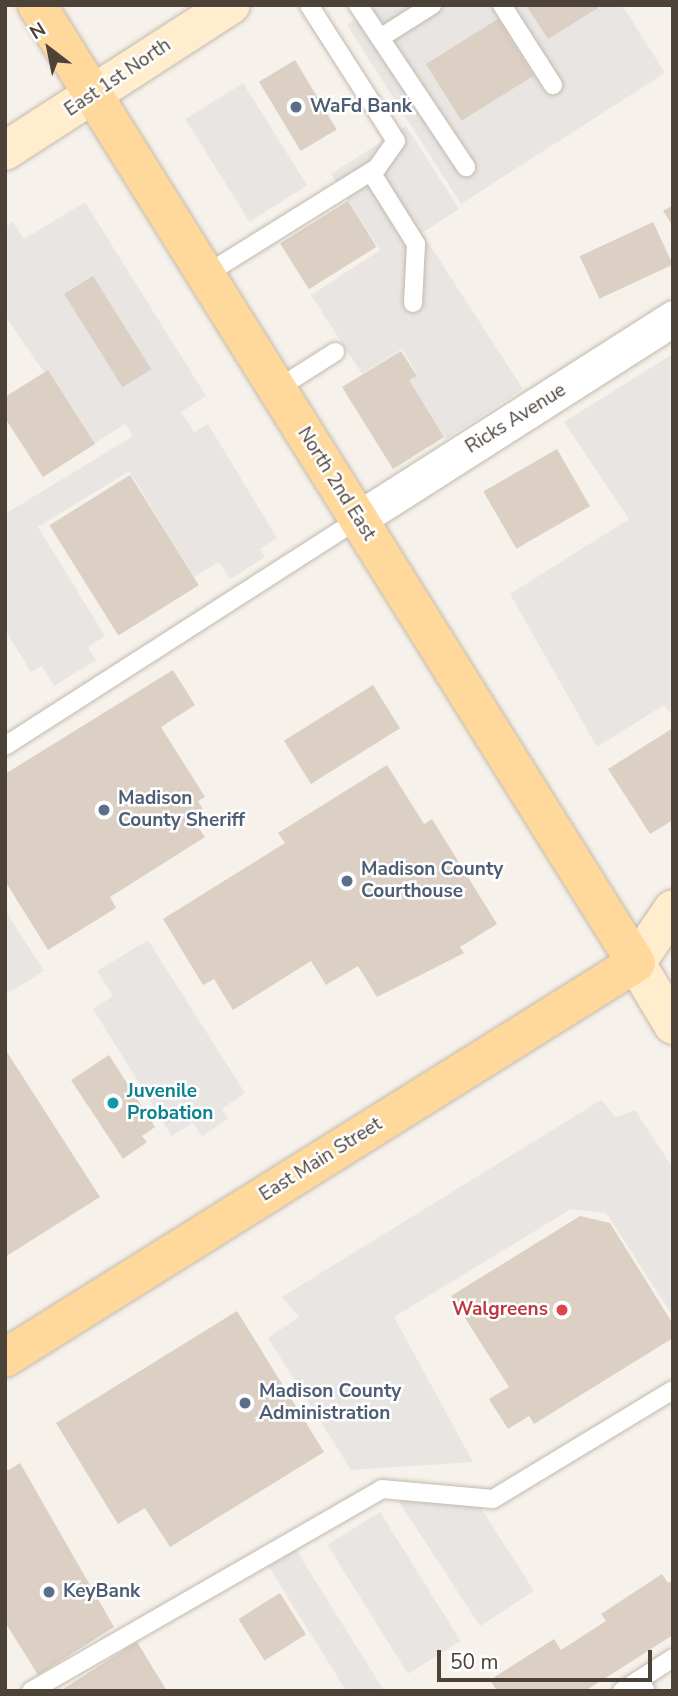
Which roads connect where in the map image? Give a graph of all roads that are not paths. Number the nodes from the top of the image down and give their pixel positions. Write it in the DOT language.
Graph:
graph roads {
  1 [pos="37,5"];
  2 [pos="231,5"];
  3 [pos="309,5"];
  4 [pos="358,5"];
  5 [pos="432,5"];
  6 [pos="502,5"];
  7 [pos="380,38"];
  8 [pos="553,85"];
  9 [pos="93,95"];
  10 [pos="5,151"];
  11 [pos="466,167"];
  12 [pos="371,172"];
  13 [pos="205,275"];
  14 [pos="413,303"];
  15 [pos="673,318"];
  16 [pos="335,352"];
  17 [pos="277,389"];
  18 [pos="358,519"];
  19 [pos="5,746"];
  20 [pos="673,909"];
  21 [pos="654,962"];
  22 [pos="673,1025"];
  23 [pos="5,1358"];
  24 [pos="673,1390"];
  25 [pos="673,1658"];
  26 [pos="642,1685"];
  27 [pos="31,1691"];
  28 [pos="622,1691"];
  1 -- 9 [label="main road, North 2nd East"];
  2 -- 9 [label="street, East 1st North"];
  3 -- 12 [label="lane"];
  4 -- 7 [label="lane"];
  5 -- 7 [label="lane"];
  6 -- 8 [label="lane"];
  7 -- 11 [label="lane"];
  9 -- 10 [label="street, East 1st North"];
  9 -- 13 [label="main road, North 2nd East"];
  12 -- 13 [label="lane"];
  12 -- 14 [label="lane"];
  13 -- 17 [label="main road, North 2nd East"];
  15 -- 18 [label="street, Ricks Avenue"];
  16 -- 17 [label="lane"];
  17 -- 18 [label="main road, North 2nd East"];
  18 -- 19 [label="lane"];
  18 -- 21 [label="main road, North 2nd East"];
  20 -- 21 [label="street, East Main Street"];
  21 -- 22 [label="street"];
  21 -- 23 [label="main road, East Main Street"];
  24 -- 27 [label="lane"];
  25 -- 26 [label="lane"];
  26 -- 28 [label="lane"];
}
